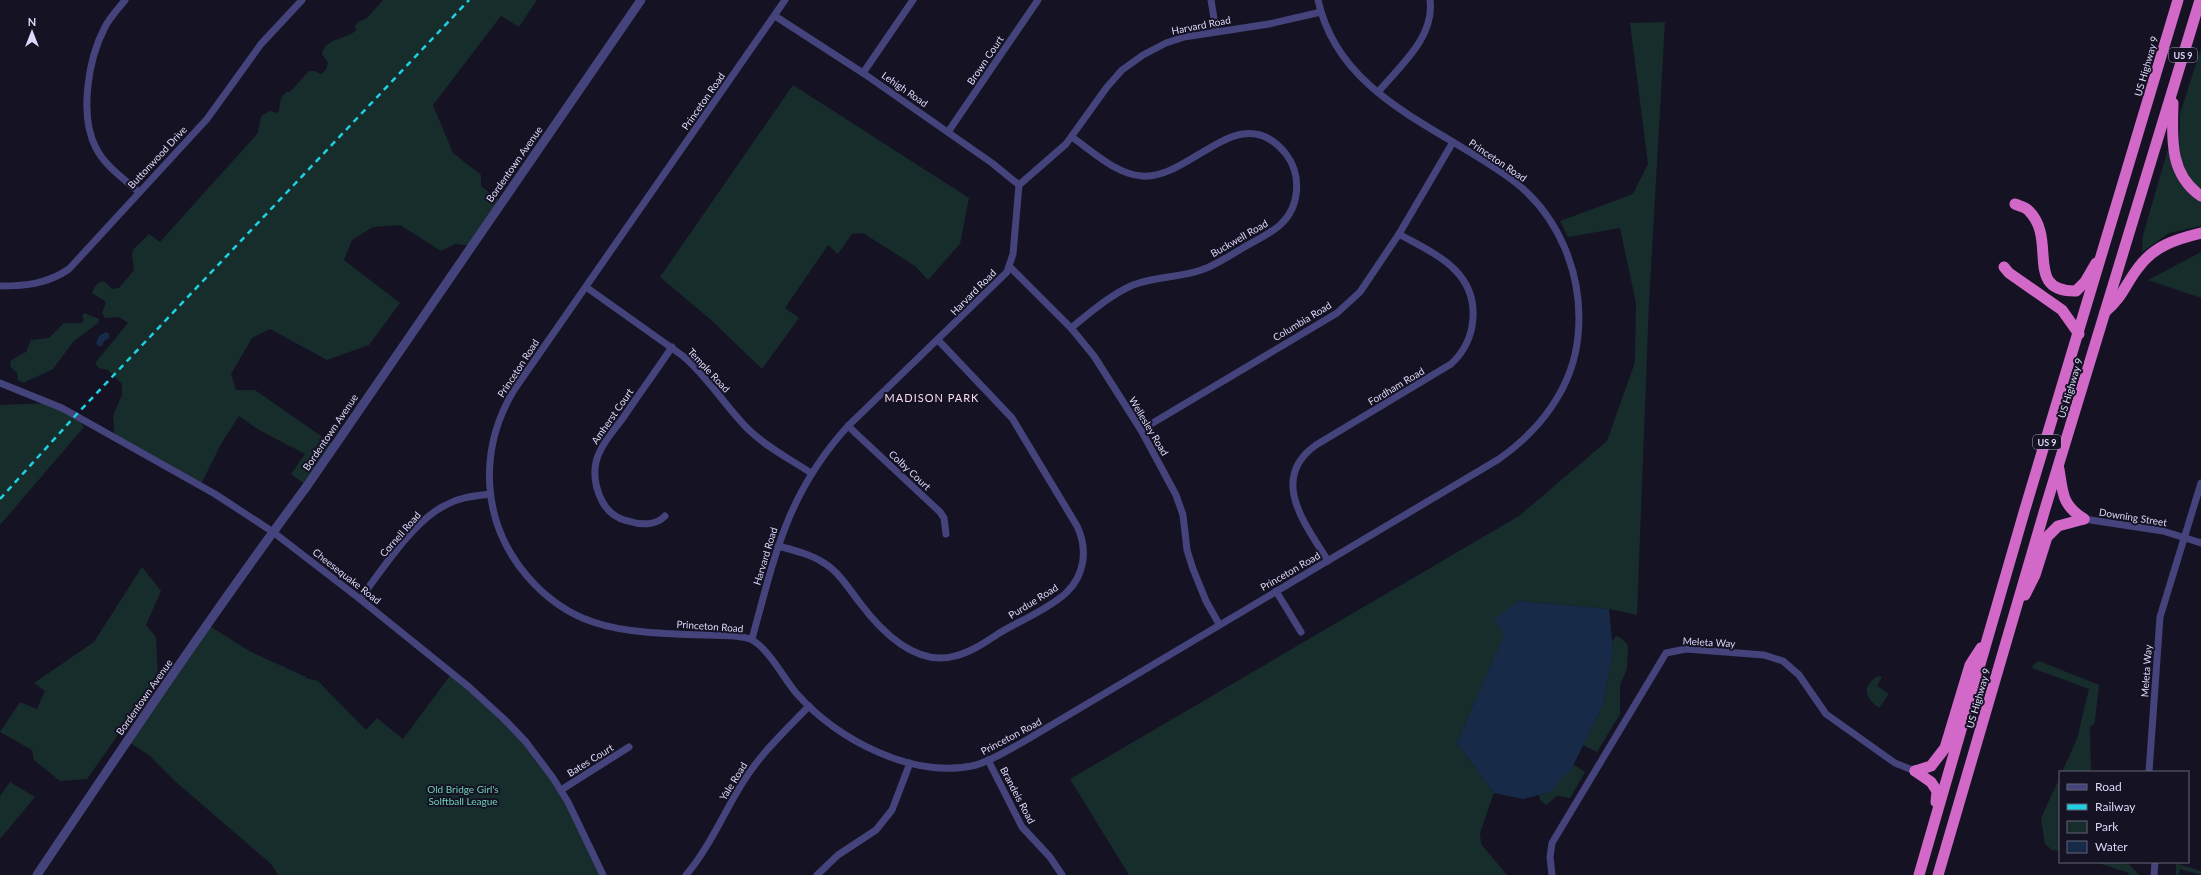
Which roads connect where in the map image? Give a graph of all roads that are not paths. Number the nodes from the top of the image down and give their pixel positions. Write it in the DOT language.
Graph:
graph roads {
  1 [pos="125,0"];
  2 [pos="302,0"];
  3 [pos="641,0"];
  4 [pos="786,0"];
  5 [pos="913,0"];
  6 [pos="1038,0"];
  7 [pos="1211,0"];
  8 [pos="1318,0"];
  9 [pos="1430,0"];
  10 [pos="2200,0"];
  11 [pos="2176,4"];
  12 [pos="1321,12"];
  13 [pos="775,16"];
  14 [pos="1216,31"];
  15 [pos="863,72"];
  16 [pos="2173,89"];
  17 [pos="1378,92"];
  18 [pos="948,132"];
  19 [pos="1072,137"];
  20 [pos="1453,142"];
  21 [pos="1019,185"];
  22 [pos="139,192"];
  23 [pos="2201,196"];
  24 [pos="2015,204"];
  25 [pos="2201,233"];
  26 [pos="1399,234"];
  27 [pos="2105,249"];
  28 [pos="2004,266"];
  29 [pos="1010,267"];
  30 [pos="0,286"];
  31 [pos="586,287"];
  32 [pos="2104,313"];
  33 [pos="1071,328"];
  34 [pos="2079,334"];
  35 [pos="938,340"];
  36 [pos="672,348"];
  37 [pos="0,383"];
  38 [pos="848,426"];
  39 [pos="1141,430"];
  40 [pos="2059,465"];
  41 [pos="811,473"];
  42 [pos="2201,484"];
  43 [pos="490,494"];
  44 [pos="665,516"];
  45 [pos="2084,519"];
  46 [pos="273,532"];
  47 [pos="946,534"];
  48 [pos="2184,538"];
  49 [pos="2201,544"];
  50 [pos="778,546"];
  51 [pos="1328,561"];
  52 [pos="1276,591"];
  53 [pos="360,599"];
  54 [pos="1219,624"];
  55 [pos="2011,625"];
  56 [pos="1300,632"];
  57 [pos="1988,637"];
  58 [pos="752,639"];
  59 [pos="809,706"];
  60 [pos="629,747"];
  61 [pos="988,760"];
  62 [pos="910,764"];
  63 [pos="1915,771"];
  64 [pos="2150,771"];
  65 [pos="561,790"];
  66 [pos="1925,851"];
  67 [pos="2155,863"];
  68 [pos="37,875"];
  69 [pos="603,875"];
  70 [pos="686,875"];
  71 [pos="817,875"];
  72 [pos="1062,875"];
  73 [pos="1552,875"];
  74 [pos="1919,875"];
  75 [pos="1938,875"];
  76 [pos="2154,875"];
  1 -- 22 [label="street"];
  2 -- 22 [label="street, Buttonwood Drive"];
  3 -- 46 [label="street, Bordentown Avenue"];
  4 -- 13 [label="street, Princeton Road"];
  5 -- 15 [label="street"];
  6 -- 18 [label="street, Brown Court"];
  7 -- 14 [label="street"];
  8 -- 12 [label="street, Princeton Road"];
  9 -- 17 [label="street"];
  10 -- 16 [label="highway, US Highway 9 / US 9"];
  11 -- 27 [label="highway, US Highway 9 / US 9"];
  12 -- 14 [label="street, Harvard Road"];
  12 -- 17 [label="street, Princeton Road"];
  13 -- 15 [label="street, Lehigh Road"];
  13 -- 31 [label="street, Princeton Road"];
  14 -- 19 [label="street, Harvard Road"];
  15 -- 18 [label="street, Lehigh Road"];
  16 -- 23 [label="highway"];
  16 -- 32 [label="highway, US Highway 9 / US 9"];
  17 -- 20 [label="street, Princeton Road"];
  18 -- 21 [label="street, Lehigh Road"];
  19 -- 21 [label="street, Harvard Road"];
  19 -- 33 [label="street, Buckwell Road"];
  20 -- 26 [label="street, Columbia Road"];
  20 -- 51 [label="street, Princeton Road"];
  21 -- 29 [label="street, Harvard Road"];
  22 -- 30 [label="street, Buttonwood Drive"];
  24 -- 27 [label="highway"];
  25 -- 32 [label="highway"];
  26 -- 39 [label="street, Columbia Road"];
  26 -- 51 [label="street, Fordham Road"];
  27 -- 34 [label="highway, US Highway 9 / US 9"];
  28 -- 34 [label="highway"];
  29 -- 33 [label="street, Wellesley Road"];
  29 -- 35 [label="street, Harvard Road"];
  31 -- 36 [label="street, Temple Road"];
  31 -- 43 [label="street, Princeton Road"];
  32 -- 40 [label="highway, US Highway 9 / US 9"];
  33 -- 39 [label="street, Wellesley Road"];
  34 -- 57 [label="highway, US Highway 9 / US 9"];
  35 -- 38 [label="street, Harvard Road"];
  35 -- 50 [label="street, Purdue Road"];
  36 -- 41 [label="street, Temple Road"];
  36 -- 44 [label="street, Amherst Court"];
  37 -- 46 [label="street, Cheesequake Road"];
  38 -- 41 [label="street, Harvard Road"];
  38 -- 47 [label="street, Colby Court"];
  39 -- 54 [label="street, Wellesley Road"];
  40 -- 45 [label="highway"];
  40 -- 55 [label="highway, US Highway 9 / US 9"];
  41 -- 50 [label="street, Harvard Road"];
  42 -- 48 [label="street"];
  43 -- 53 [label="street, Cornell Road"];
  43 -- 58 [label="street, Princeton Road"];
  45 -- 48 [label="street, Downing Street"];
  45 -- 55 [label="highway"];
  46 -- 53 [label="street, Cheesequake Road"];
  46 -- 68 [label="street, Bordentown Avenue"];
  48 -- 49 [label="street, Downing Street"];
  48 -- 64 [label="street, Meleta Way"];
  50 -- 58 [label="street, Harvard Road"];
  51 -- 52 [label="street, Princeton Road"];
  52 -- 54 [label="street, Princeton Road"];
  52 -- 56 [label="street"];
  53 -- 65 [label="street, Cheesequake Road"];
  54 -- 61 [label="street, Princeton Road"];
  55 -- 75 [label="highway, US Highway 9 / US 9"];
  57 -- 63 [label="highway"];
  57 -- 66 [label="highway, US Highway 9 / US 9"];
  58 -- 59 [label="street, Princeton Road"];
  59 -- 62 [label="street, Princeton Road"];
  59 -- 70 [label="street, Yale Road"];
  60 -- 65 [label="street, Bates Court"];
  61 -- 62 [label="street, Princeton Road"];
  61 -- 72 [label="street, Brandeis Road"];
  62 -- 71 [label="street"];
  63 -- 66 [label="highway"];
  63 -- 73 [label="street, Meleta Way"];
  65 -- 69 [label="street, Cheesequake Road"];
  66 -- 74 [label="highway, US Highway 9 / US 9"];
  67 -- 76 [label="street"];
}
